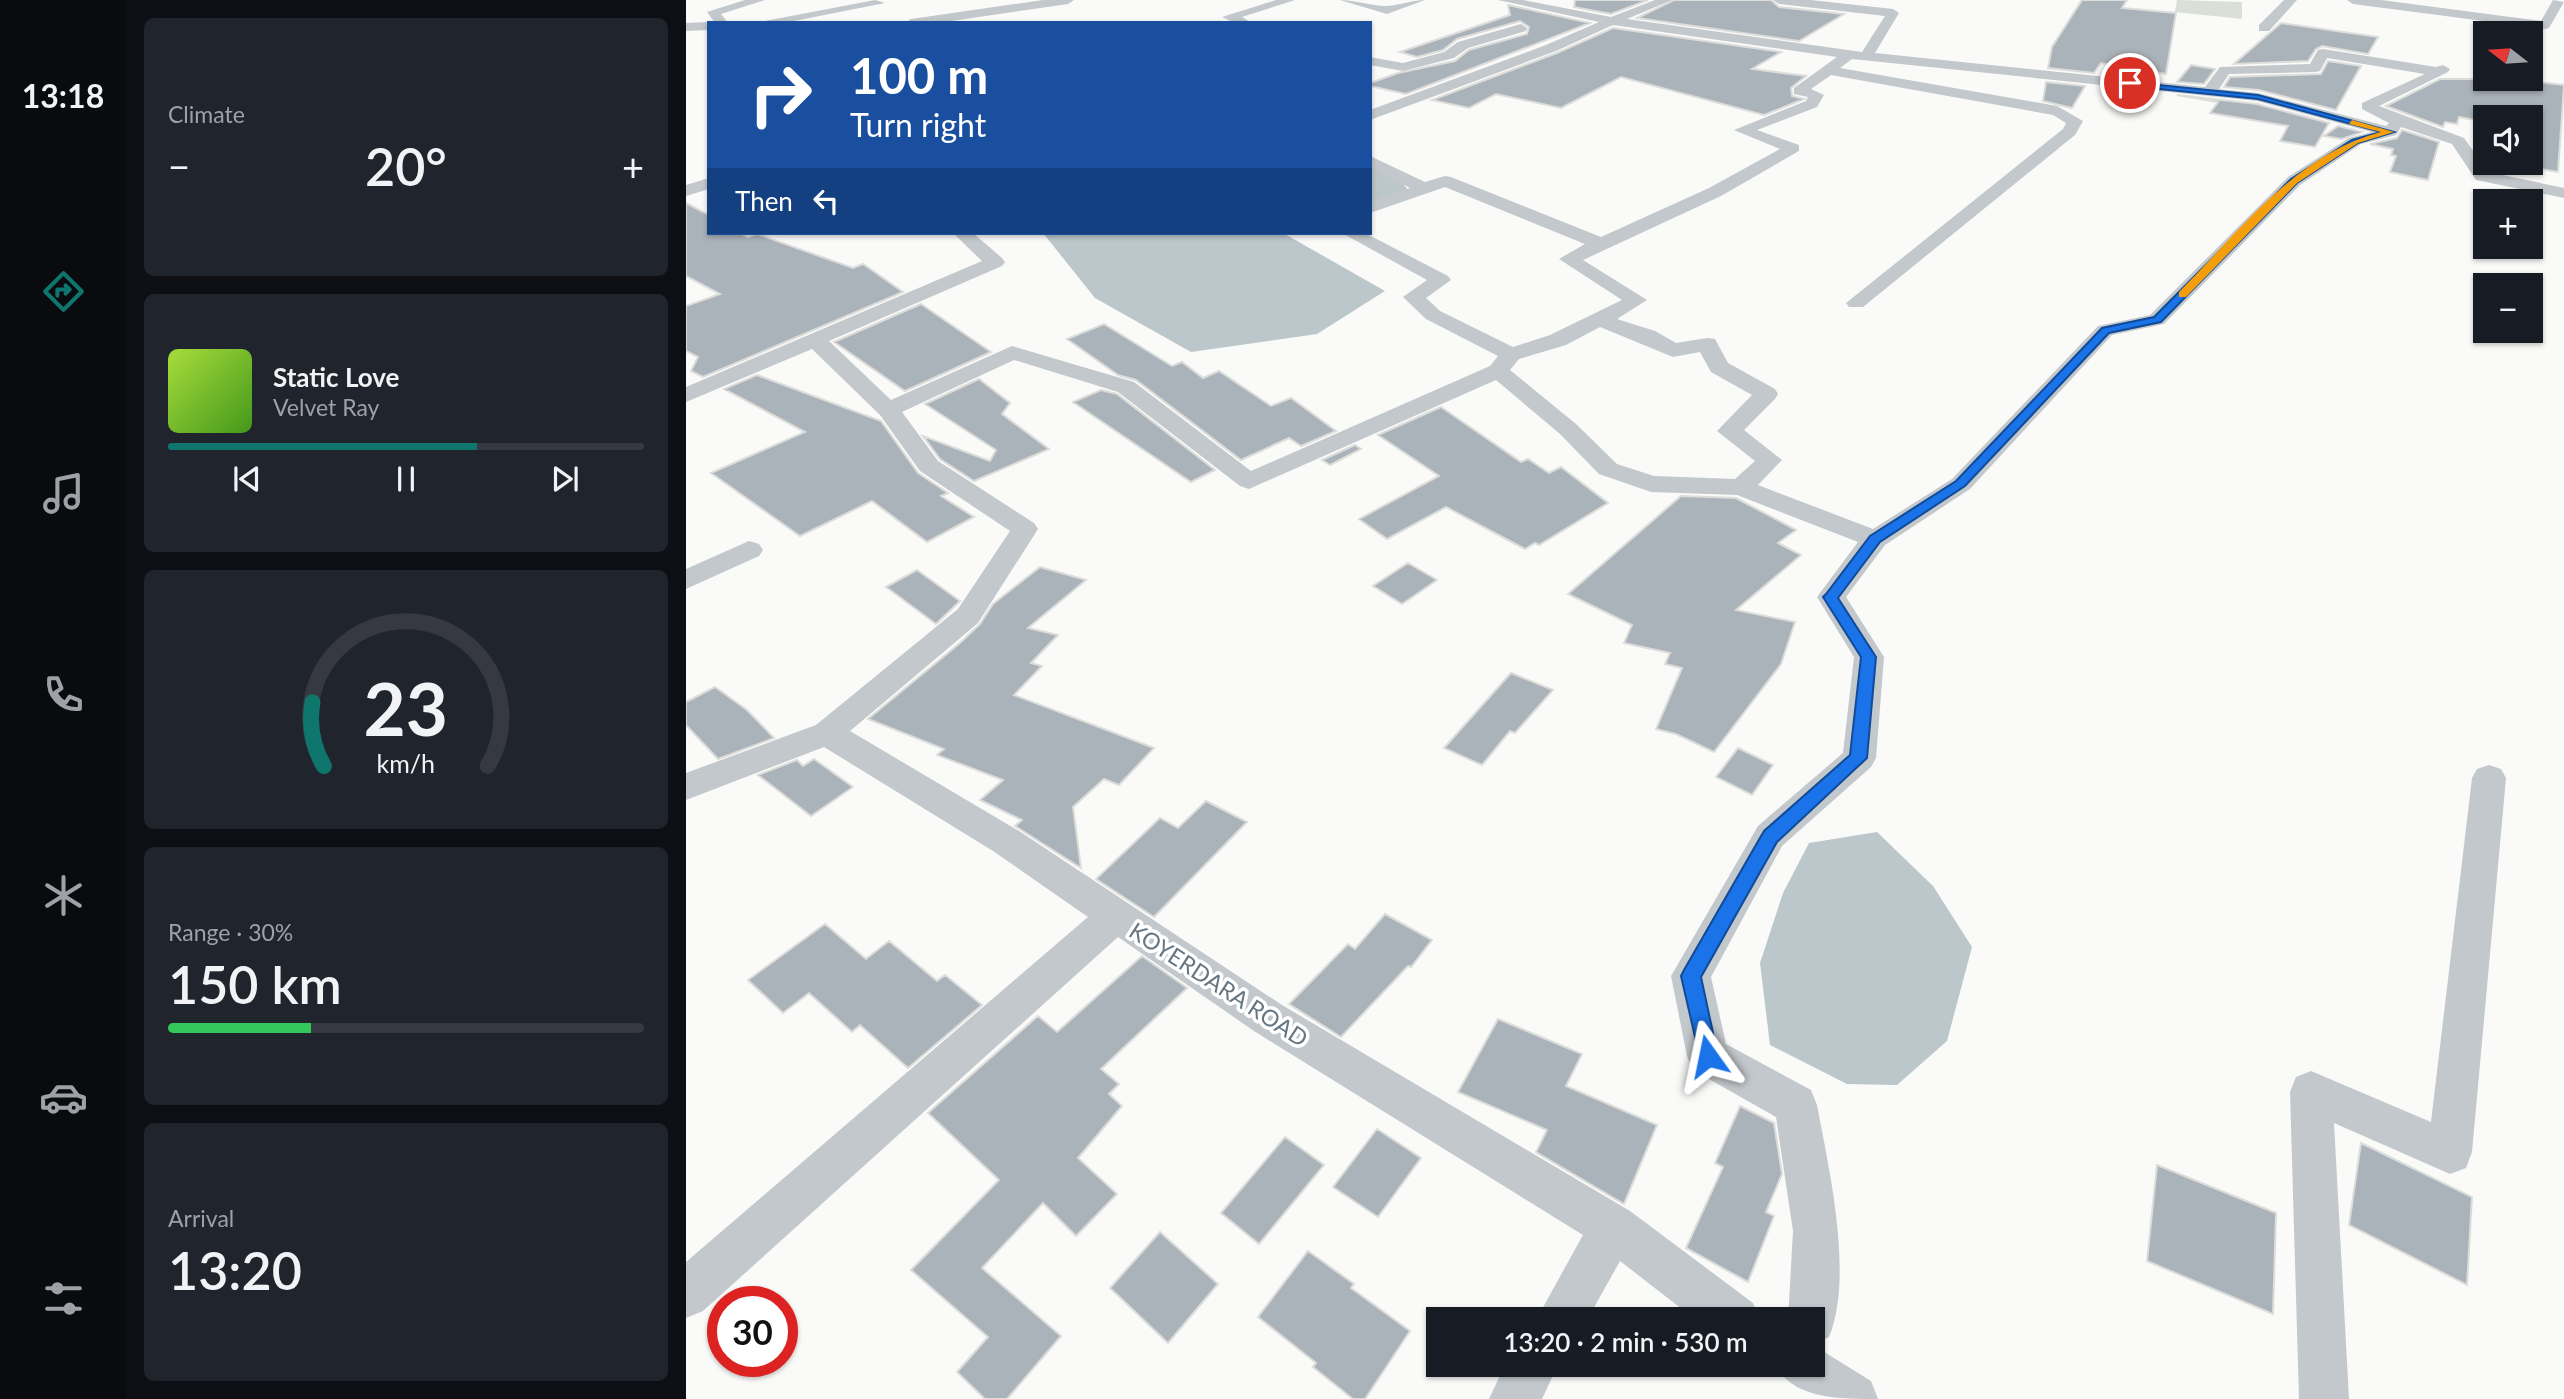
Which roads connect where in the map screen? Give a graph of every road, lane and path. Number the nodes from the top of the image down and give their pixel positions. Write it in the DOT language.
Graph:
graph roads {
  1 [pos="759,0"];
  2 [pos="1068,0"];
  3 [pos="1289,0"];
  4 [pos="1346,0"];
  5 [pos="1419,0"];
  6 [pos="1504,0"];
  7 [pos="1666,0"];
  8 [pos="1779,0"];
  9 [pos="2291,0"];
  10 [pos="2353,0"];
  11 [pos="2559,0"];
  12 [pos="879,3"];
  13 [pos="1387,10"];
  14 [pos="1357,19"];
  15 [pos="720,21"];
  16 [pos="772,21"];
  17 [pos="915,21"];
  18 [pos="1242,21"];
  19 [pos="1612,21"];
  20 [pos="707,26"];
  21 [pos="686,27"];
  22 [pos="1521,28"];
  23 [pos="2264,28"];
  24 [pos="1858,55"];
  25 [pos="1372,61"];
  26 [pos="1828,70"];
  27 [pos="2209,92"];
  28 [pos="1372,114"];
  29 [pos="2394,127"];
  30 [pos="1372,162"];
  31 [pos="707,184"];
  32 [pos="1421,187"];
  33 [pos="686,191"];
  34 [pos="2564,193"];
  35 [pos="1372,207"];
  36 [pos="964,235"];
  37 [pos="1355,235"];
  38 [pos="1601,244"];
  39 [pos="1856,303"];
  40 [pos="1599,320"];
  41 [pos="814,339"];
  42 [pos="1504,363"];
  43 [pos="686,395"];
  44 [pos="888,410"];
  45 [pos="1741,487"];
  46 [pos="1875,539"];
  47 [pos="749,550"];
  48 [pos="686,580"];
  49 [pos="827,733"];
  50 [pos="2489,778"];
  51 [pos="686,786"];
  52 [pos="1114,917"];
  53 [pos="1614,1227"];
  54 [pos="686,1294"];
  55 [pos="1568,1307"];
  56 [pos="1719,1307"];
  57 [pos="1813,1307"];
  58 [pos="1527,1377"];
  59 [pos="1821,1377"];
  60 [pos="1514,1399"];
  61 [pos="1853,1399"];
  62 [pos="2324,1399"];
  1 -- 15 [label="street"];
  2 -- 17 [label="street"];
  3 -- 18 [label="street"];
  4 -- 13 [label="street"];
  5 -- 13 [label="street"];
  6 -- 19 [label="street"];
  7 -- 19 [label="street"];
  8 -- 24 [label="street"];
  9 -- 23 [label="street"];
  10 -- 11 [label="street"];
  12 -- 16 [label="street"];
  13 -- 14 [label="street"];
  19 -- 24 [label="street"];
  19 -- 28 [label="street"];
  20 -- 21 [label="street"];
  22 -- 25 [label="street"];
  24 -- 26 [label="street"];
  24 -- 27 [label="street"];
  26 -- 38 [label="street"];
  26 -- 39 [label="street"];
  27 -- 29 [label="street"];
  27 -- 29 [label="street"];
  29 -- 34 [label="street"];
  29 -- 46 [label="street"];
  30 -- 32 [label="street"];
  31 -- 33 [label="street"];
  32 -- 35 [label="street"];
  32 -- 38 [label="street"];
  36 -- 41 [label="street"];
  37 -- 42 [label="street"];
  38 -- 40 [label="street"];
  40 -- 42 [label="street"];
  40 -- 45 [label="street"];
  41 -- 43 [label="street"];
  41 -- 44 [label="street"];
  42 -- 44 [label="street"];
  42 -- 45 [label="street"];
  44 -- 49 [label="street"];
  45 -- 46 [label="street"];
  46 -- 57 [label="street"];
  47 -- 48 [label="street"];
  49 -- 51 [label="street"];
  49 -- 52 [label="street, KOYERDARA ROAD"];
  50 -- 62 [label="street"];
  52 -- 53 [label="street, KOYERDARA ROAD"];
  52 -- 54 [label="street"];
  53 -- 55 [label="street"];
  53 -- 56 [label="street, KOYERDARA ROAD"];
  58 -- 60 [label="street"];
  59 -- 61 [label="street"];
}
